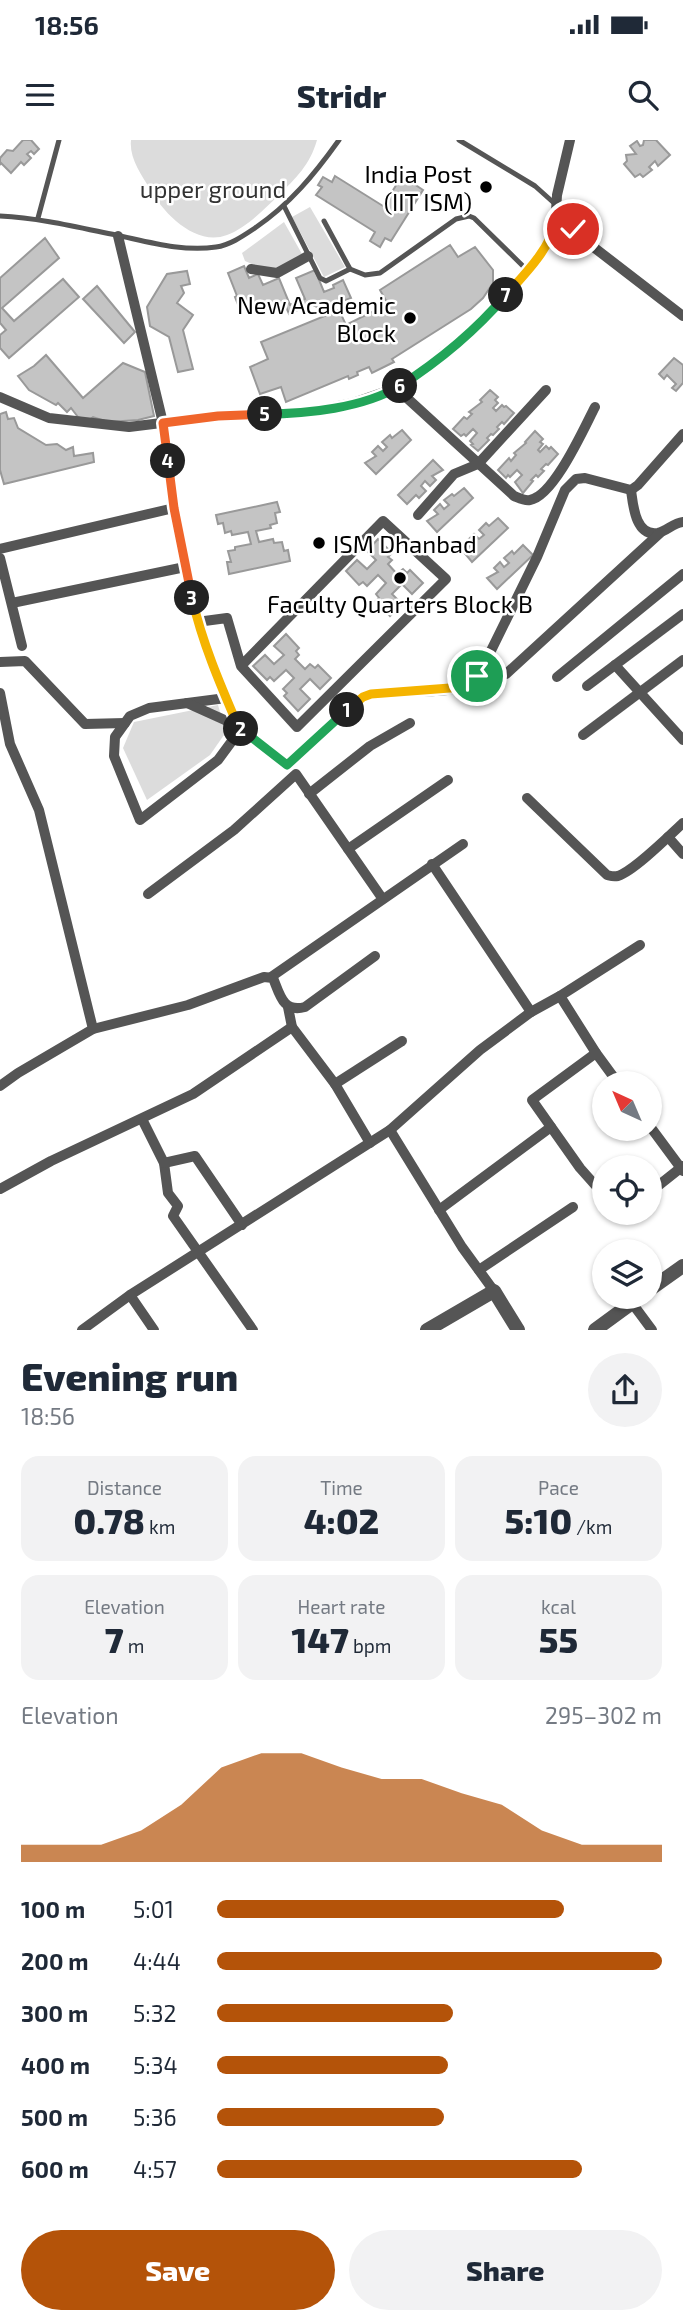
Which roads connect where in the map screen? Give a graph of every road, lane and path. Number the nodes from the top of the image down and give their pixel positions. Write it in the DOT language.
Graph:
graph roads {
  1 [pos="59,140"];
  2 [pos="339,140"];
  3 [pos="459,140"];
  4 [pos="570,140"];
  5 [pos="557,205"];
  6 [pos="284,206"];
  7 [pos="0,216"];
  8 [pos="38,218"];
  9 [pos="557,219"];
  10 [pos="324,221"];
  11 [pos="118,236"];
  12 [pos="308,256"];
  13 [pos="251,269"];
  14 [pos="350,270"];
  15 [pos="528,271"];
  16 [pos="683,316"];
  17 [pos="396,388"];
  18 [pos="546,390"];
  19 [pos="0,397"];
  20 [pos="595,407"];
  21 [pos="163,423"];
  22 [pos="683,434"];
  23 [pos="478,464"];
  24 [pos="631,490"];
  25 [pos="174,508"];
  26 [pos="418,515"];
  27 [pos="683,522"];
  28 [pos="660,533"];
  29 [pos="0,549"];
  30 [pos="0,558"];
  31 [pos="185,567"];
  32 [pos="683,574"];
  33 [pos="12,603"];
  34 [pos="683,614"];
  35 [pos="197,622"];
  36 [pos="22,646"];
  37 [pos="683,660"];
  38 [pos="0,662"];
  39 [pos="615,665"];
  40 [pos="241,666"];
  41 [pos="506,674"];
  42 [pos="557,677"];
  43 [pos="587,686"];
  44 [pos="0,693"];
  45 [pos="639,693"];
  46 [pos="226,698"];
  47 [pos="187,703"];
  48 [pos="125,723"];
  49 [pos="410,723"];
  50 [pos="238,726"];
  51 [pos="583,735"];
  52 [pos="683,740"];
  53 [pos="447,780"];
  54 [pos="309,794"];
  55 [pos="527,799"];
  56 [pos="683,823"];
  57 [pos="668,837"];
  58 [pos="463,844"];
  59 [pos="348,849"];
  60 [pos="683,854"];
  61 [pos="432,864"];
  62 [pos="148,894"];
  63 [pos="382,898"];
  64 [pos="640,945"];
  65 [pos="375,956"];
  66 [pos="271,977"];
  67 [pos="560,996"];
  68 [pos="288,1007"];
  69 [pos="531,1012"];
  70 [pos="292,1027"];
  71 [pos="93,1029"];
  72 [pos="402,1041"];
  73 [pos="596,1053"];
  74 [pos="609,1071"];
  75 [pos="335,1084"];
  76 [pos="0,1086"];
  77 [pos="142,1119"];
  78 [pos="551,1127"];
  79 [pos="390,1130"];
  80 [pos="661,1141"];
  81 [pos="370,1143"];
  82 [pos="164,1163"];
  83 [pos="682,1169"];
  84 [pos="592,1182"];
  85 [pos="662,1184"];
  86 [pos="0,1189"];
  87 [pos="573,1207"];
  88 [pos="439,1210"];
  89 [pos="242,1225"];
  90 [pos="198,1252"];
  91 [pos="683,1266"];
  92 [pos="479,1270"];
  93 [pos="662,1281"];
  94 [pos="494,1291"];
  95 [pos="130,1294"];
  96 [pos="624,1309"];
  97 [pos="641,1309"];
  98 [pos="82,1330"];
  99 [pos="154,1330"];
  100 [pos="253,1330"];
  101 [pos="428,1330"];
  102 [pos="518,1330"];
  103 [pos="595,1330"];
  104 [pos="652,1330"];
  1 -- 8 [label="lane"];
  2 -- 6 [label="lane"];
  3 -- 5 [label="lane"];
  4 -- 5 [label="street"];
  5 -- 9 [label="street"];
  6 -- 11 [label="lane"];
  6 -- 12 [label="lane"];
  7 -- 8 [label="lane"];
  8 -- 11 [label="lane"];
  9 -- 15 [label="street"];
  9 -- 16 [label="street"];
  10 -- 14 [label="lane"];
  11 -- 21 [label="street"];
  12 -- 13 [label="street"];
  12 -- 14 [label="lane"];
  14 -- 15 [label="lane"];
  15 -- 17 [label="street"];
  17 -- 21 [label="street"];
  17 -- 23 [label="street"];
  18 -- 23 [label="street"];
  19 -- 21 [label="street"];
  20 -- 23 [label="street"];
  21 -- 25 [label="street"];
  22 -- 24 [label="street"];
  23 -- 26 [label="street"];
  24 -- 28 [label="street"];
  24 -- 50 [label="street"];
  25 -- 29 [label="street"];
  25 -- 31 [label="street"];
  27 -- 28 [label="street"];
  28 -- 41 [label="street"];
  30 -- 33 [label="street"];
  31 -- 33 [label="street"];
  31 -- 35 [label="street"];
  32 -- 42 [label="street"];
  33 -- 36 [label="street"];
  34 -- 39 [label="street"];
  35 -- 40 [label="street"];
  35 -- 46 [label="street"];
  37 -- 45 [label="street"];
  38 -- 48 [label="street"];
  39 -- 43 [label="street"];
  39 -- 45 [label="street"];
  40 -- 40 [label="street"];
  44 -- 71 [label="street"];
  45 -- 51 [label="street"];
  45 -- 52 [label="street"];
  46 -- 47 [label="street"];
  46 -- 50 [label="street"];
  47 -- 48 [label="street"];
  47 -- 50 [label="street"];
  48 -- 50 [label="street"];
  49 -- 54 [label="street"];
  53 -- 59 [label="street"];
  54 -- 59 [label="street"];
  54 -- 62 [label="street"];
  55 -- 57 [label="street"];
  56 -- 57 [label="street"];
  57 -- 60 [label="street"];
  58 -- 61 [label="street"];
  59 -- 63 [label="street"];
  61 -- 63 [label="street"];
  61 -- 69 [label="street"];
  63 -- 66 [label="street"];
  64 -- 67 [label="street"];
  65 -- 68 [label="street"];
  66 -- 68 [label="street"];
  66 -- 71 [label="street"];
  67 -- 69 [label="street"];
  67 -- 73 [label="street"];
  68 -- 70 [label="street"];
  69 -- 79 [label="street"];
  70 -- 75 [label="street"];
  70 -- 77 [label="street"];
  71 -- 76 [label="street"];
  72 -- 75 [label="street"];
  73 -- 74 [label="street"];
  73 -- 78 [label="street"];
  75 -- 81 [label="street"];
  77 -- 82 [label="street"];
  77 -- 86 [label="street"];
  78 -- 84 [label="street"];
  78 -- 88 [label="street"];
  79 -- 81 [label="street"];
  79 -- 88 [label="street"];
  80 -- 83 [label="street"];
  81 -- 89 [label="street"];
  82 -- 89 [label="street"];
  82 -- 90 [label="street"];
  83 -- 85 [label="street"];
  87 -- 92 [label="street"];
  88 -- 92 [label="street"];
  89 -- 90 [label="street"];
  90 -- 95 [label="street"];
  90 -- 100 [label="street"];
  91 -- 93 [label="street"];
  92 -- 94 [label="street"];
  94 -- 101 [label="street"];
  94 -- 102 [label="street"];
  95 -- 98 [label="street"];
  95 -- 99 [label="street"];
  96 -- 103 [label="street"];
  97 -- 104 [label="street"];
}
